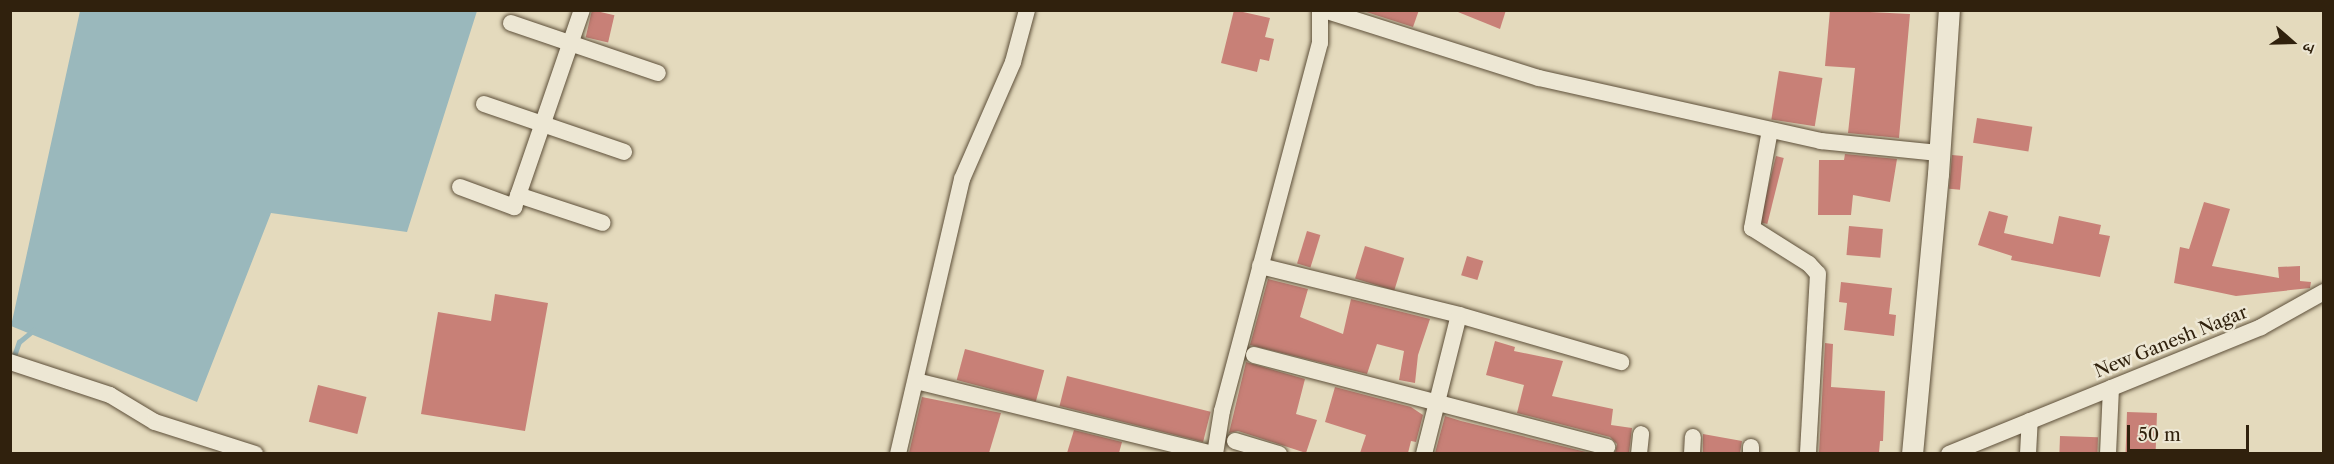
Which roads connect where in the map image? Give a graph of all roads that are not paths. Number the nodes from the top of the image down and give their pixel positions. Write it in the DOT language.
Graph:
graph roads {
  1 [pos="582,10"];
  2 [pos="1027,10"];
  3 [pos="1322,10"];
  4 [pos="1949,10"];
  5 [pos="510,22"];
  6 [pos="570,44"];
  7 [pos="658,73"];
  8 [pos="484,104"];
  9 [pos="543,125"];
  10 [pos="1770,130"];
  11 [pos="624,152"];
  12 [pos="1940,153"];
  13 [pos="460,187"];
  14 [pos="518,195"];
  15 [pos="603,222"];
  16 [pos="1260,266"];
  17 [pos="2324,292"];
  18 [pos="1459,315"];
  19 [pos="1254,355"];
  20 [pos="1621,362"];
  21 [pos="18,364"];
  22 [pos="916,381"];
  23 [pos="2110,388"];
  24 [pos="1436,400"];
  25 [pos="2030,421"];
  26 [pos="1641,434"];
  27 [pos="1235,441"];
  28 [pos="1607,447"];
  29 [pos="255,453"];
  30 [pos="898,453"];
  31 [pos="1214,453"];
  32 [pos="1279,453"];
  33 [pos="1424,453"];
  34 [pos="1638,453"];
  35 [pos="1808,453"];
  36 [pos="1912,453"];
  37 [pos="1948,453"];
  38 [pos="2028,453"];
  39 [pos="2108,453"];
  1 -- 6 [label="street"];
  2 -- 22 [label="street"];
  3 -- 10 [label="street"];
  3 -- 16 [label="street"];
  4 -- 12 [label="street"];
  5 -- 6 [label="street"];
  6 -- 7 [label="street"];
  6 -- 9 [label="street"];
  8 -- 9 [label="street"];
  9 -- 11 [label="street"];
  9 -- 14 [label="street"];
  10 -- 12 [label="street"];
  10 -- 35 [label="street"];
  12 -- 36 [label="street"];
  13 -- 14 [label="street"];
  14 -- 15 [label="street"];
  16 -- 18 [label="street"];
  16 -- 31 [label="street"];
  17 -- 23 [label="street, New Ganesh Nagar"];
  18 -- 20 [label="street"];
  18 -- 24 [label="street"];
  19 -- 24 [label="street"];
  21 -- 29 [label="street"];
  22 -- 30 [label="street"];
  22 -- 31 [label="street"];
  23 -- 25 [label="street, New Ganesh Nagar"];
  23 -- 39 [label="street"];
  24 -- 28 [label="street"];
  24 -- 33 [label="street"];
  25 -- 37 [label="street, New Ganesh Nagar"];
  25 -- 38 [label="street"];
  26 -- 34 [label="street"];
  27 -- 32 [label="street"];
}
